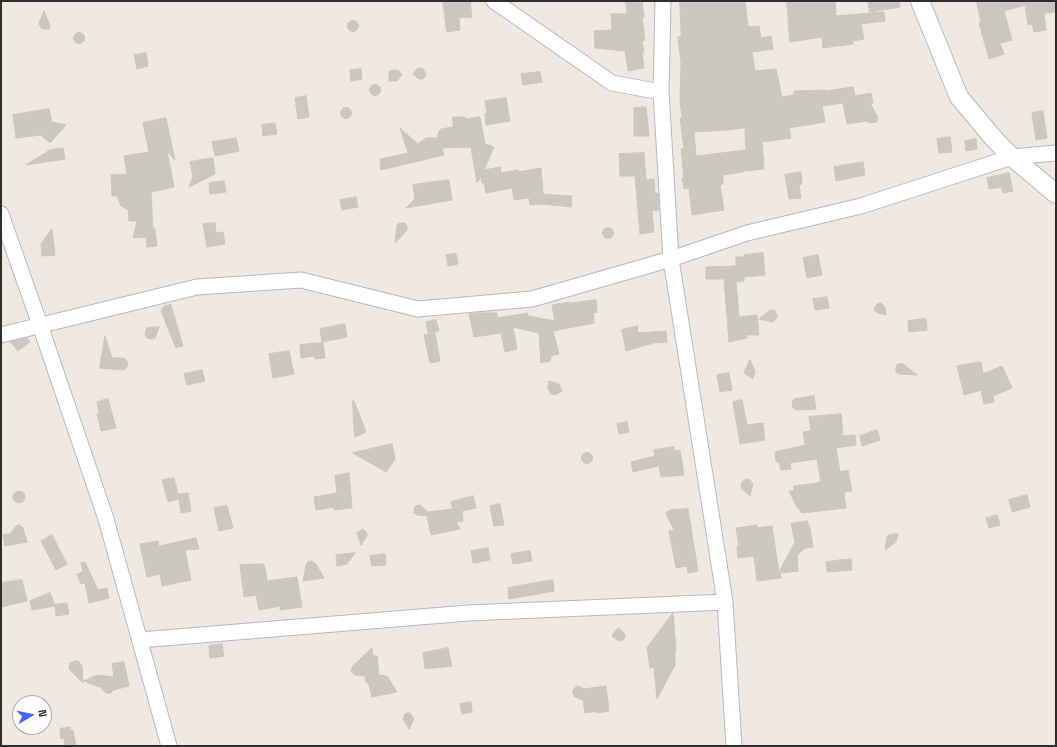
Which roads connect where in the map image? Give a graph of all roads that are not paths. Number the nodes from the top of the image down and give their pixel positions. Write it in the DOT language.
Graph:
graph roads {
  1 [pos="494,1"];
  2 [pos="663,1"];
  3 [pos="920,1"];
  4 [pos="661,92"];
  5 [pos="1056,153"];
  6 [pos="1012,157"];
  7 [pos="1056,194"];
  8 [pos="1,214"];
  9 [pos="671,259"];
  10 [pos="40,325"];
  11 [pos="1,335"];
  12 [pos="725,602"];
  13 [pos="140,640"];
  14 [pos="169,746"];
  15 [pos="734,746"];
  1 -- 4 [label="street"];
  2 -- 4 [label="street"];
  3 -- 6 [label="street"];
  4 -- 9 [label="street"];
  5 -- 6 [label="street"];
  6 -- 7 [label="street"];
  6 -- 9 [label="street"];
  8 -- 10 [label="street"];
  9 -- 10 [label="street"];
  9 -- 12 [label="street"];
  10 -- 11 [label="street"];
  10 -- 13 [label="street"];
  12 -- 13 [label="street"];
  12 -- 15 [label="street"];
  13 -- 14 [label="street"];
}
